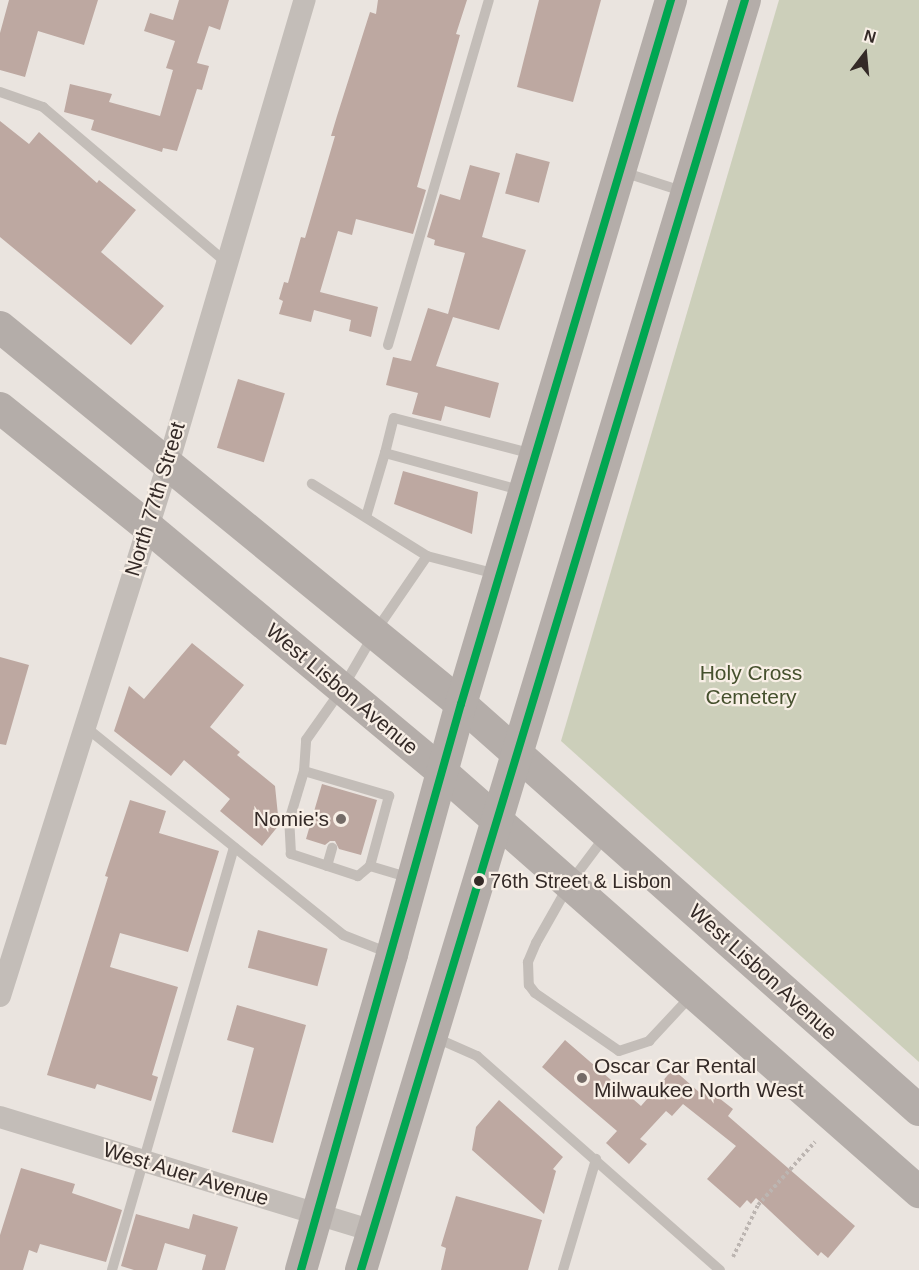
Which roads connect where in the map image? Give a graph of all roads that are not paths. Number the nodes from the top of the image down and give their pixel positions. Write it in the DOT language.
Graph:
graph roads {
  1 [pos="305,0"];
  2 [pos="489,0"];
  3 [pos="670,0"];
  4 [pos="745,0"];
  5 [pos="0,92"];
  6 [pos="620,171"];
  7 [pos="688,193"];
  8 [pos="227,263"];
  9 [pos="0,327"];
  10 [pos="388,345"];
  11 [pos="0,408"];
  12 [pos="385,453"];
  13 [pos="535,455"];
  14 [pos="168,464"];
  15 [pos="312,484"];
  16 [pos="524,491"];
  17 [pos="366,518"];
  18 [pos="147,526"];
  19 [pos="427,555"];
  20 [pos="499,575"];
  21 [pos="375,633"];
  22 [pos="342,689"];
  23 [pos="461,704"];
  24 [pos="83,725"];
  25 [pos="517,754"];
  26 [pos="304,771"];
  27 [pos="442,772"];
  28 [pos="496,821"];
  29 [pos="607,834"];
  30 [pos="234,847"];
  31 [pos="332,848"];
  32 [pos="327,866"];
  33 [pos="370,866"];
  34 [pos="413,879"];
  35 [pos="570,883"];
  36 [pos="392,954"];
  37 [pos="693,994"];
  38 [pos="0,996"];
  39 [pos="430,1036"];
  40 [pos="919,1110"];
  41 [pos="0,1117"];
  42 [pos="596,1159"];
  43 [pos="144,1161"];
  44 [pos="919,1192"];
  45 [pos="318,1214"];
  46 [pos="372,1231"];
  47 [pos="112,1270"];
  48 [pos="301,1270"];
  49 [pos="361,1270"];
  50 [pos="563,1270"];
  51 [pos="720,1270"];
  1 -- 8 [label="street, North 77th Street"];
  2 -- 10 [label="lane"];
  3 -- 6 [label="main road"];
  4 -- 7 [label="main road"];
  5 -- 8 [label="lane"];
  6 -- 7 [label="lane"];
  6 -- 13 [label="main road"];
  7 -- 25 [label="main road"];
  8 -- 14 [label="street, North 77th Street"];
  9 -- 14 [label="main road, West Lisbon Avenue"];
  11 -- 18 [label="main road, West Lisbon Avenue"];
  12 -- 13 [label="lane"];
  12 -- 16 [label="lane"];
  12 -- 17 [label="lane"];
  13 -- 16 [label="main road"];
  14 -- 18 [label="street, North 77th Street"];
  14 -- 21 [label="main road, West Lisbon Avenue"];
  15 -- 17 [label="lane"];
  16 -- 20 [label="main road"];
  17 -- 19 [label="lane"];
  18 -- 22 [label="main road, West Lisbon Avenue"];
  18 -- 24 [label="street, North 77th Street"];
  19 -- 20 [label="lane"];
  19 -- 21 [label="lane"];
  20 -- 23 [label="main road"];
  21 -- 22 [label="lane"];
  21 -- 23 [label="main road, West Lisbon Avenue"];
  22 -- 26 [label="lane"];
  22 -- 27 [label="main road, West Lisbon Avenue"];
  23 -- 25 [label="main road, West Lisbon Avenue"];
  23 -- 27 [label="main road"];
  24 -- 30 [label="lane"];
  24 -- 38 [label="street, North 77th Street"];
  25 -- 28 [label="main road"];
  25 -- 29 [label="main road, West Lisbon Avenue"];
  26 -- 32 [label="lane"];
  26 -- 33 [label="lane"];
  27 -- 28 [label="main road, West Lisbon Avenue"];
  27 -- 34 [label="main road"];
  28 -- 35 [label="main road, West Lisbon Avenue"];
  28 -- 39 [label="main road"];
  29 -- 35 [label="lane"];
  29 -- 40 [label="main road, West Lisbon Avenue"];
  30 -- 36 [label="lane"];
  30 -- 43 [label="lane"];
  31 -- 32 [label="lane"];
  32 -- 33 [label="lane"];
  33 -- 34 [label="lane"];
  34 -- 36 [label="main road"];
  35 -- 37 [label="main road, West Lisbon Avenue"];
  35 -- 37 [label="lane"];
  36 -- 45 [label="main road"];
  37 -- 44 [label="main road, West Lisbon Avenue"];
  39 -- 42 [label="lane"];
  39 -- 46 [label="main road"];
  41 -- 43 [label="street, West Auer Avenue"];
  42 -- 50 [label="lane"];
  42 -- 51 [label="lane"];
  43 -- 45 [label="street, West Auer Avenue"];
  43 -- 47 [label="lane"];
  45 -- 46 [label="street, West Auer Avenue"];
  45 -- 48 [label="main road"];
  46 -- 49 [label="main road"];
}
